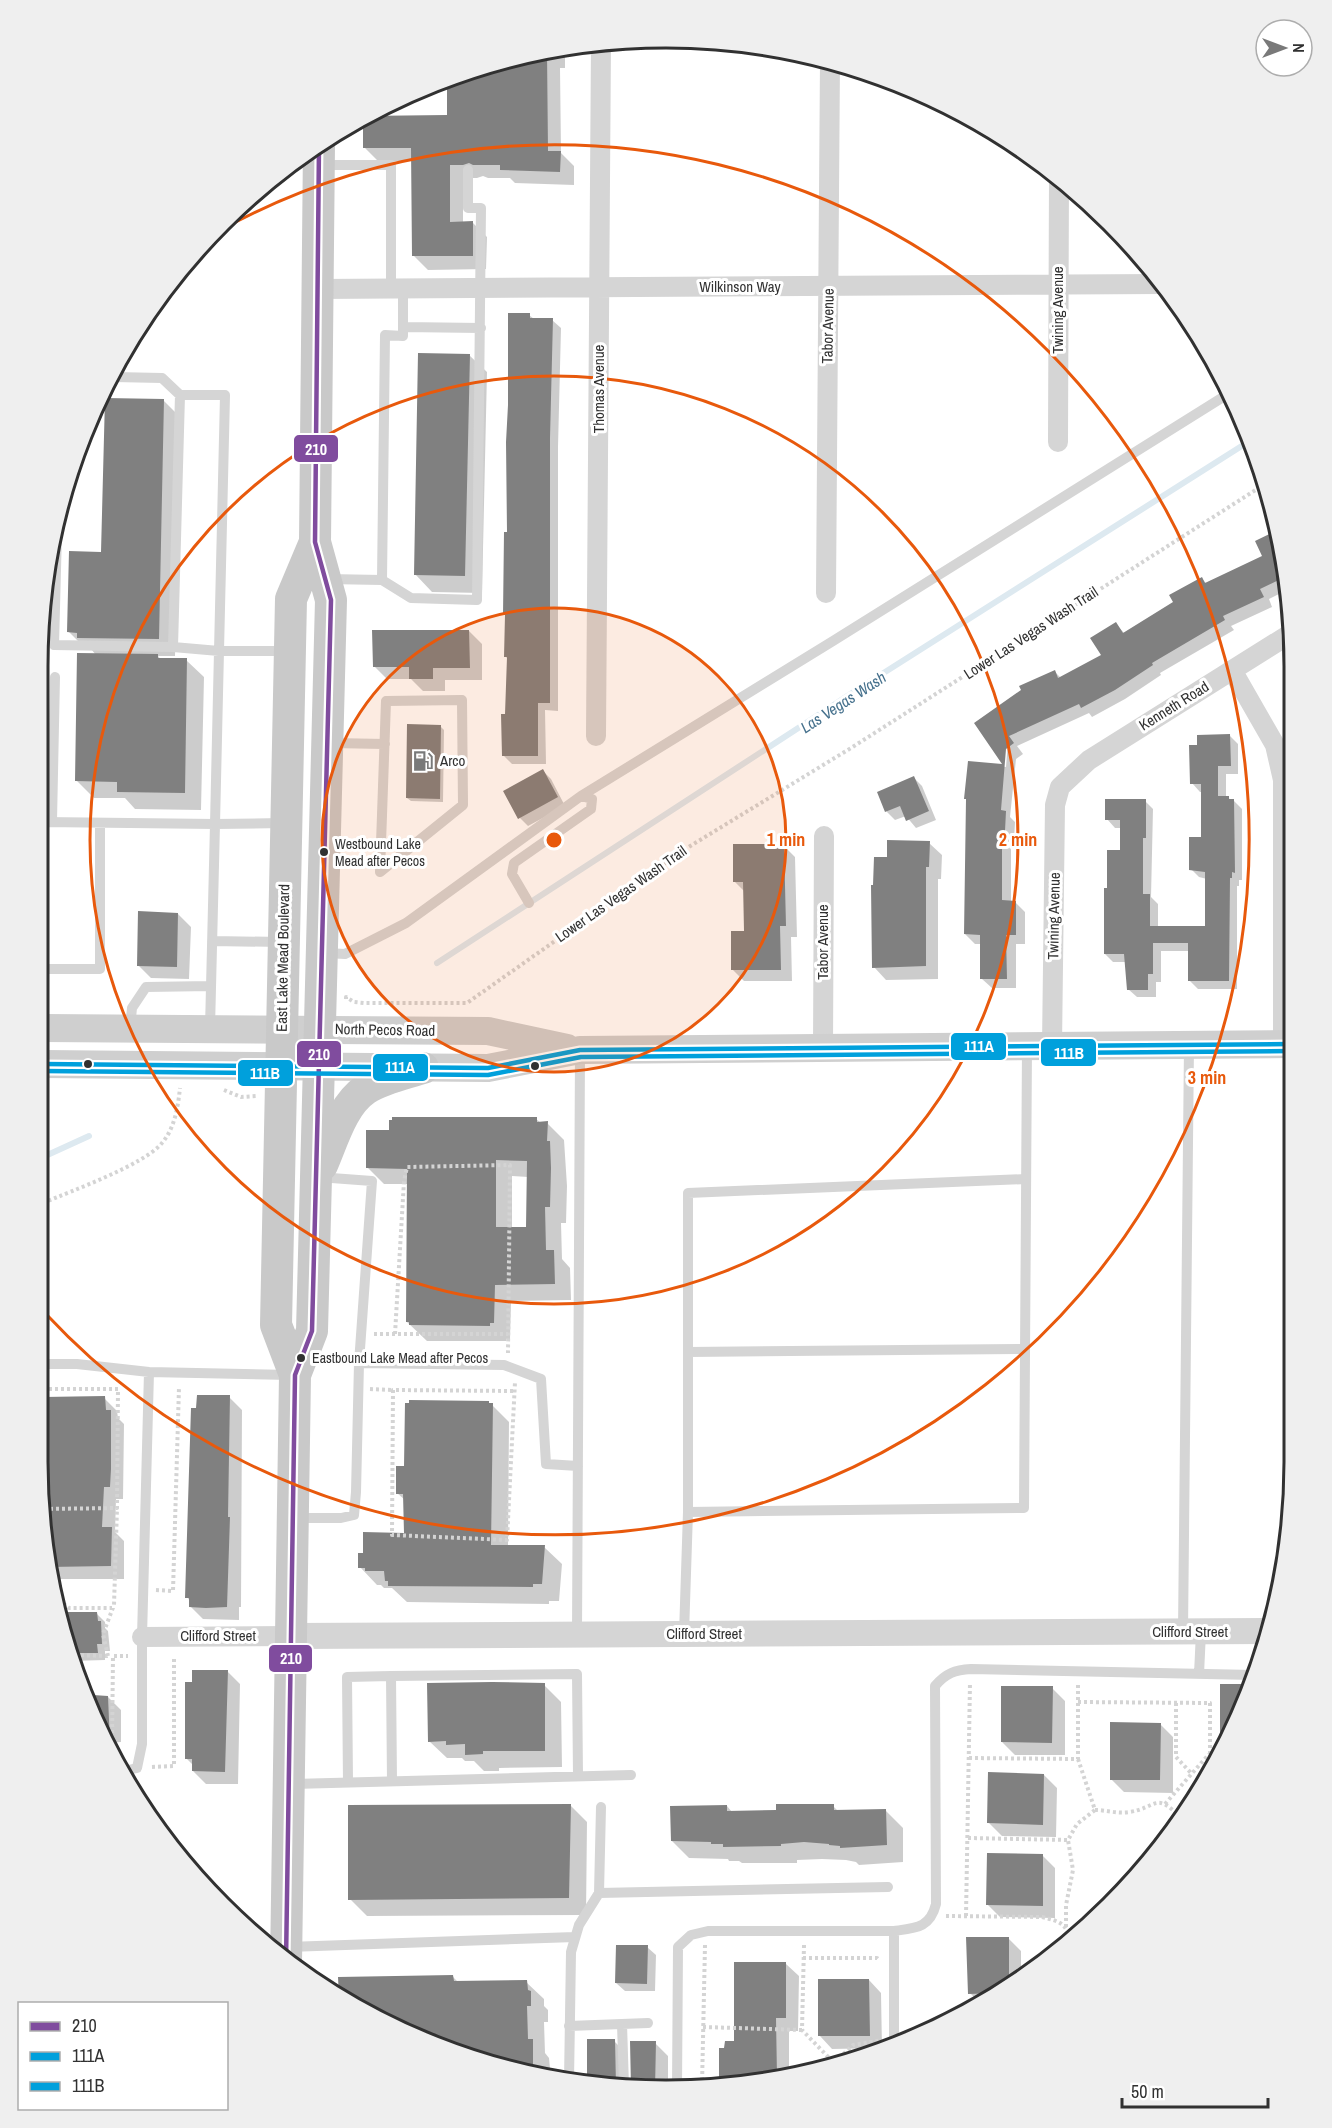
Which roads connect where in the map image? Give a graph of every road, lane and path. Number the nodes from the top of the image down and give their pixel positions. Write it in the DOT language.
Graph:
graph roads {
  1 [pos="601,51"];
  2 [pos="830,70"];
  3 [pos="319,155"];
  4 [pos="468,170"];
  5 [pos="1059,190"];
  6 [pos="1151,284"];
  7 [pos="1058,285"];
  8 [pos="829,286"];
  9 [pos="481,288"];
  10 [pos="599,288"];
  11 [pos="318,289"];
  12 [pos="397,289"];
  13 [pos="403,327"];
  14 [pos="481,327"];
  15 [pos="120,377"];
  16 [pos="180,395"];
  17 [pos="1222,398"];
  18 [pos="1058,442"];
  19 [pos="1258,489"];
  20 [pos="315,542"];
  21 [pos="56,568"];
  22 [pos="326,579"];
  23 [pos="382,580"];
  24 [pos="826,593"];
  25 [pos="1283,638"];
  26 [pos="173,647"];
  27 [pos="219,651"];
  28 [pos="290,651"];
  29 [pos="1232,670"];
  30 [pos="55,677"];
  31 [pos="596,736"];
  32 [pos="328,743"];
  33 [pos="385,744"];
  34 [pos="1060,787"];
  35 [pos="581,796"];
  36 [pos="52,821"];
  37 [pos="48,822"];
  38 [pos="100,823"];
  39 [pos="286,823"];
  40 [pos="215,824"];
  41 [pos="824,836"];
  42 [pos="1284,846"];
  43 [pos="529,903"];
  44 [pos="212,941"];
  45 [pos="284,942"];
  46 [pos="322,953"];
  47 [pos="48,969"];
  48 [pos="212,986"];
  49 [pos="48,1028"];
  50 [pos="130,1028"];
  51 [pos="210,1028"];
  52 [pos="282,1028"];
  53 [pos="333,1029"];
  54 [pos="1284,1044"];
  55 [pos="1189,1045"];
  56 [pos="1039,1046"];
  57 [pos="823,1048"];
  58 [pos="580,1050"];
  59 [pos="48,1064"];
  60 [pos="320,1067"];
  61 [pos="423,1068"];
  62 [pos="280,1080"];
  63 [pos="190,1088"];
  64 [pos="219,1089"];
  65 [pos="316,1176"];
  66 [pos="1026,1179"];
  67 [pos="48,1201"];
  68 [pos="361,1334"];
  69 [pos="395,1334"];
  70 [pos="508,1334"];
  71 [pos="1024,1349"];
  72 [pos="688,1352"];
  73 [pos="359,1363"];
  74 [pos="48,1364"];
  75 [pos="512,1368"];
  76 [pos="149,1372"];
  77 [pos="179,1373"];
  78 [pos="295,1375"];
  79 [pos="48,1389"];
  80 [pos="358,1389"];
  81 [pos="393,1390"];
  82 [pos="513,1391"];
  83 [pos="578,1466"];
  84 [pos="117,1508"];
  85 [pos="50,1509"];
  86 [pos="688,1512"];
  87 [pos="293,1518"];
  88 [pos="144,1589"];
  89 [pos="65,1605"];
  90 [pos="112,1608"];
  91 [pos="1260,1631"];
  92 [pos="1192,1632"];
  93 [pos="684,1634"];
  94 [pos="577,1635"];
  95 [pos="291,1636"];
  96 [pos="142,1637"];
  97 [pos="79,1655"];
  98 [pos="111,1656"];
  99 [pos="142,1658"];
  100 [pos="971,1670"];
  101 [pos="1078,1671"];
  102 [pos="1199,1674"];
  103 [pos="1246,1675"];
  104 [pos="391,1676"];
  105 [pos="1078,1702"];
  106 [pos="1176,1703"];
  107 [pos="112,1735"];
  108 [pos="1210,1753"];
  109 [pos="969,1758"];
  110 [pos="1077,1759"];
  111 [pos="138,1764"];
  112 [pos="130,1770"];
  113 [pos="1191,1773"];
  114 [pos="631,1775"];
  115 [pos="578,1776"];
  116 [pos="392,1781"];
  117 [pos="348,1782"];
  118 [pos="289,1784"];
  119 [pos="1165,1804"];
  120 [pos="601,1807"];
  121 [pos="1095,1810"];
  122 [pos="1175,1812"];
  123 [pos="968,1838"];
  124 [pos="1068,1840"];
  125 [pos="888,1887"];
  126 [pos="599,1893"];
  127 [pos="933,1916"];
  128 [pos="966,1917"];
  129 [pos="1066,1927"];
  130 [pos="894,1931"];
  131 [pos="1068,1931"];
  132 [pos="575,1937"];
  133 [pos="705,1941"];
  134 [pos="804,1942"];
  135 [pos="286,1949"];
  136 [pos="292,1954"];
  137 [pos="803,1958"];
  138 [pos="881,1963"];
  139 [pos="648,2023"];
  140 [pos="622,2024"];
  141 [pos="569,2026"];
  142 [pos="703,2028"];
  143 [pos="882,2029"];
  144 [pos="802,2030"];
  145 [pos="894,2036"];
  146 [pos="844,2053"];
  147 [pos="829,2058"];
  148 [pos="569,2072"];
  149 [pos="624,2079"];
  150 [pos="702,2079"];
  151 [pos="677,2080"];
  1 -- 10 [label="street, Thomas Avenue"];
  2 -- 8 [label="street, Tabor Avenue"];
  3 -- 11 [label="main road, East Lake Mead Boulevard"];
  3 -- 12 [label="lane"];
  4 -- 9 [label="lane"];
  5 -- 7 [label="street, Twining Avenue"];
  6 -- 7 [label="street, Wilkinson Way"];
  7 -- 8 [label="street, Wilkinson Way"];
  7 -- 18 [label="street, Twining Avenue"];
  8 -- 10 [label="street, Wilkinson Way"];
  8 -- 24 [label="street, Tabor Avenue"];
  9 -- 10 [label="street, Wilkinson Way"];
  9 -- 12 [label="street, Wilkinson Way"];
  9 -- 14 [label="lane"];
  10 -- 31 [label="street, Thomas Avenue"];
  11 -- 12 [label="street, Wilkinson Way"];
  11 -- 20 [label="main road, East Lake Mead Boulevard"];
  12 -- 13 [label="lane"];
  13 -- 14 [label="lane"];
  13 -- 23 [label="lane"];
  14 -- 23 [label="lane"];
  15 -- 16 [label="lane"];
  16 -- 26 [label="lane"];
  16 -- 27 [label="lane"];
  17 -- 35 [label="lane"];
  19 -- 53 [label="path, Lower Las Vegas Wash Trail"];
  20 -- 22 [label="main road, East Lake Mead Boulevard"];
  20 -- 28 [label="main road, East Lake Mead Boulevard"];
  21 -- 26 [label="lane"];
  22 -- 23 [label="lane"];
  22 -- 32 [label="main road, East Lake Mead Boulevard"];
  25 -- 29 [label="street, Kenneth Road"];
  26 -- 27 [label="lane"];
  27 -- 28 [label="lane"];
  27 -- 40 [label="lane"];
  28 -- 39 [label="main road, East Lake Mead Boulevard"];
  29 -- 34 [label="street, Kenneth Road"];
  29 -- 42 [label="street"];
  30 -- 36 [label="lane"];
  32 -- 33 [label="lane"];
  32 -- 46 [label="main road, East Lake Mead Boulevard"];
  33 -- 33 [label="lane"];
  34 -- 56 [label="street, Twining Avenue"];
  35 -- 43 [label="lane"];
  35 -- 46 [label="lane"];
  36 -- 37 [label="lane"];
  36 -- 38 [label="lane"];
  38 -- 40 [label="lane"];
  38 -- 47 [label="lane"];
  39 -- 40 [label="lane"];
  39 -- 45 [label="main road, East Lake Mead Boulevard"];
  40 -- 44 [label="lane"];
  41 -- 57 [label="street, Tabor Avenue"];
  44 -- 45 [label="lane"];
  44 -- 48 [label="lane"];
  45 -- 52 [label="main road, East Lake Mead Boulevard"];
  46 -- 53 [label="main road, East Lake Mead Boulevard"];
  48 -- 50 [label="lane"];
  48 -- 51 [label="lane"];
  49 -- 50 [label="main road, North Pecos Road"];
  50 -- 51 [label="main road, North Pecos Road"];
  51 -- 52 [label="main road, North Pecos Road"];
  52 -- 53 [label="main road, North Pecos Road"];
  52 -- 62 [label="main road, East Lake Mead Boulevard"];
  53 -- 58 [label="main road, North Pecos Road"];
  53 -- 60 [label="main road, East Lake Mead Boulevard"];
  54 -- 55 [label="main road, North Pecos Road"];
  55 -- 56 [label="main road, North Pecos Road"];
  55 -- 92 [label="lane"];
  56 -- 57 [label="main road, North Pecos Road"];
  56 -- 66 [label="lane"];
  57 -- 58 [label="main road, North Pecos Road"];
  58 -- 61 [label="main road, North Pecos Road"];
  58 -- 83 [label="lane"];
  59 -- 62 [label="main road, North Pecos Road"];
  60 -- 61 [label="main road, North Pecos Road"];
  60 -- 62 [label="main road, North Pecos Road"];
  60 -- 65 [label="main road, East Lake Mead Boulevard"];
  61 -- 65 [label="main road"];
  62 -- 64 [label="path"];
  62 -- 78 [label="main road, East Lake Mead Boulevard"];
  63 -- 67 [label="path"];
  65 -- 68 [label="lane"];
  65 -- 78 [label="main road, East Lake Mead Boulevard"];
  66 -- 71 [label="lane"];
  66 -- 72 [label="lane"];
  68 -- 69 [label="path"];
  68 -- 73 [label="lane"];
  69 -- 70 [label="path"];
  69 -- 70 [label="path"];
  70 -- 75 [label="path"];
  71 -- 72 [label="lane"];
  71 -- 86 [label="lane"];
  72 -- 86 [label="lane"];
  73 -- 75 [label="lane"];
  73 -- 80 [label="lane"];
  74 -- 76 [label="lane"];
  75 -- 82 [label="path"];
  75 -- 83 [label="lane"];
  76 -- 77 [label="lane"];
  76 -- 88 [label="lane"];
  77 -- 78 [label="lane"];
  77 -- 88 [label="path"];
  78 -- 87 [label="main road, East Lake Mead Boulevard"];
  79 -- 84 [label="path"];
  80 -- 81 [label="path"];
  80 -- 87 [label="lane"];
  81 -- 82 [label="path"];
  81 -- 82 [label="path"];
  83 -- 94 [label="lane"];
  84 -- 85 [label="path"];
  84 -- 90 [label="path"];
  86 -- 93 [label="lane"];
  87 -- 95 [label="main road, East Lake Mead Boulevard"];
  88 -- 96 [label="lane"];
  89 -- 90 [label="path"];
  90 -- 98 [label="path"];
  91 -- 92 [label="street, Clifford Street"];
  92 -- 93 [label="street, Clifford Street"];
  92 -- 102 [label="lane"];
  93 -- 94 [label="street, Clifford Street"];
  94 -- 95 [label="street, Clifford Street"];
  95 -- 96 [label="street, Clifford Street"];
  95 -- 118 [label="main road, East Lake Mead Boulevard"];
  96 -- 99 [label="lane"];
  97 -- 98 [label="path"];
  98 -- 99 [label="path"];
  98 -- 107 [label="path"];
  99 -- 111 [label="lane"];
  99 -- 111 [label="path"];
  100 -- 101 [label="lane"];
  100 -- 109 [label="path"];
  100 -- 127 [label="lane"];
  101 -- 102 [label="lane"];
  101 -- 105 [label="path"];
  102 -- 103 [label="lane"];
  104 -- 115 [label="lane"];
  104 -- 116 [label="lane"];
  104 -- 117 [label="lane"];
  105 -- 106 [label="path"];
  105 -- 110 [label="path"];
  106 -- 108 [label="path"];
  106 -- 113 [label="path"];
  108 -- 113 [label="path"];
  109 -- 110 [label="path"];
  109 -- 123 [label="path"];
  110 -- 121 [label="path"];
  111 -- 112 [label="lane"];
  113 -- 119 [label="path"];
  114 -- 115 [label="lane"];
  115 -- 116 [label="lane"];
  116 -- 117 [label="lane"];
  117 -- 118 [label="lane"];
  118 -- 135 [label="main road, East Lake Mead Boulevard"];
  119 -- 121 [label="path"];
  119 -- 122 [label="path"];
  120 -- 126 [label="lane"];
  121 -- 124 [label="path"];
  123 -- 124 [label="path"];
  123 -- 128 [label="path"];
  124 -- 129 [label="path"];
  125 -- 126 [label="lane"];
  126 -- 132 [label="lane"];
  127 -- 128 [label="path"];
  127 -- 130 [label="lane"];
  128 -- 129 [label="path"];
  129 -- 131 [label="path"];
  130 -- 145 [label="lane"];
  130 -- 151 [label="lane"];
  132 -- 136 [label="lane"];
  132 -- 141 [label="lane"];
  133 -- 142 [label="path"];
  134 -- 137 [label="path"];
  137 -- 138 [label="path"];
  137 -- 144 [label="path"];
  139 -- 140 [label="lane"];
  140 -- 141 [label="lane"];
  140 -- 149 [label="lane"];
  141 -- 148 [label="lane"];
  142 -- 144 [label="path"];
  142 -- 150 [label="path"];
  143 -- 146 [label="path"];
  144 -- 147 [label="path"];
}
